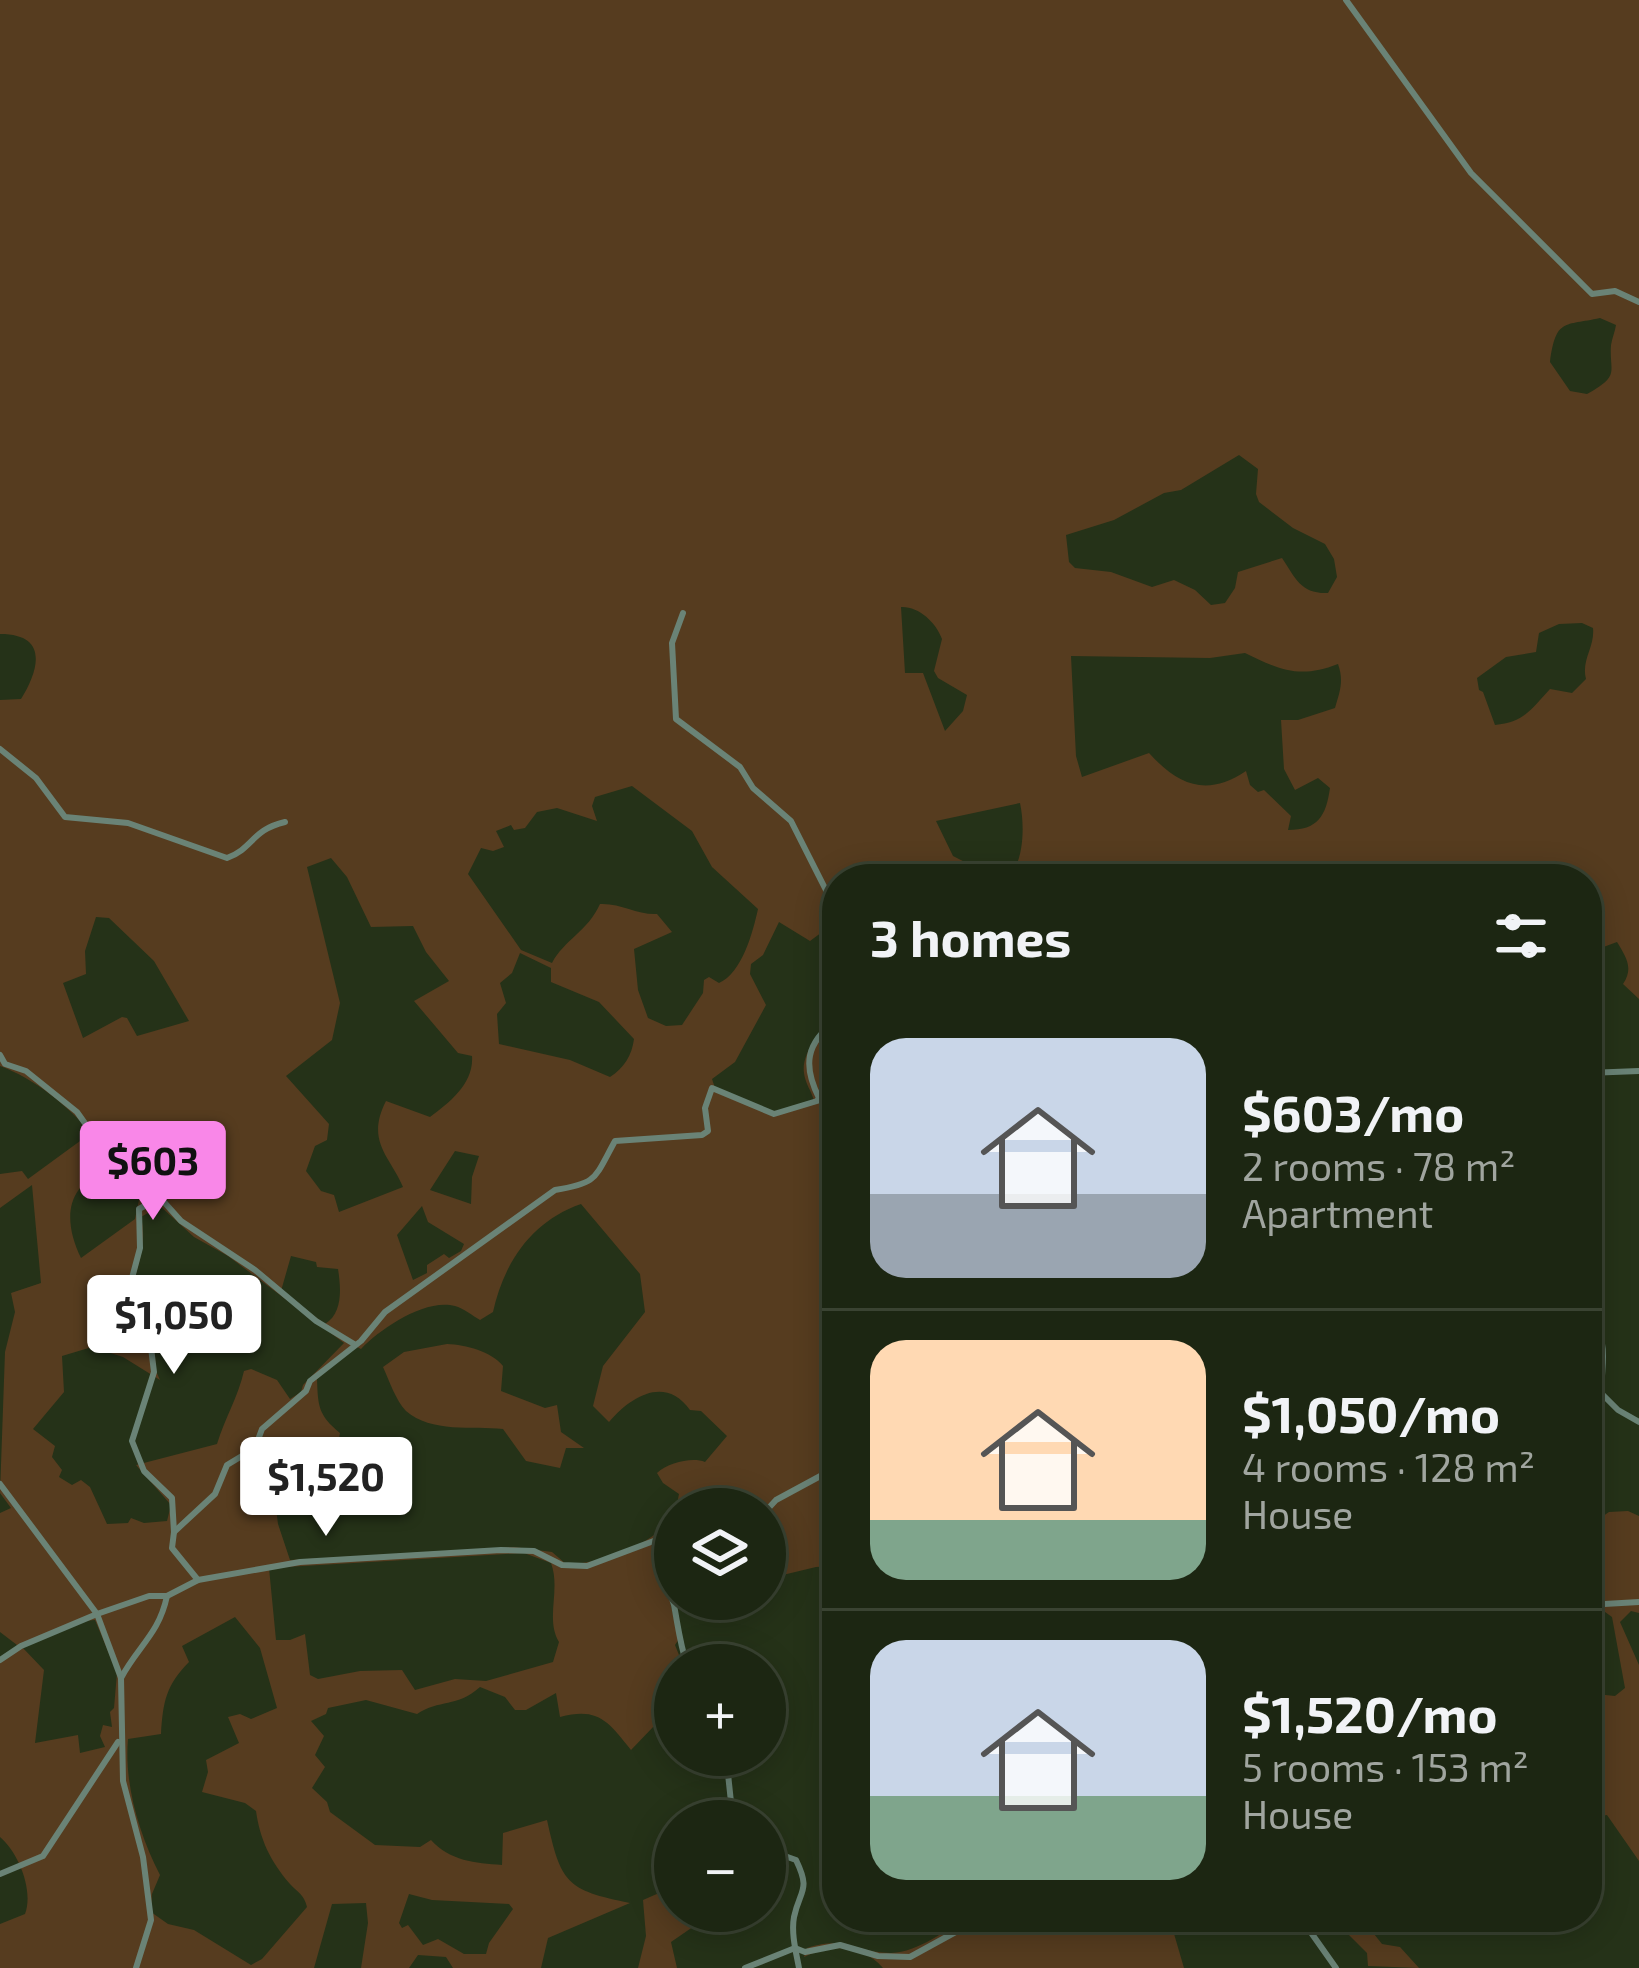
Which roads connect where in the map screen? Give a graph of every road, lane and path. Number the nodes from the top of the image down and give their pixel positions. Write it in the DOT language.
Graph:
graph roads {
  1 [pos="1346,0"];
  2 [pos="1639,302"];
  3 [pos="683,613"];
  4 [pos="0,749"];
  5 [pos="285,822"];
  6 [pos="822,882"];
  7 [pos="822,1034"];
  8 [pos="0,1055"];
  9 [pos="1639,1070"];
  10 [pos="1602,1072"];
  11 [pos="159,1198"];
  12 [pos="1602,1338"];
  13 [pos="354,1344"];
  14 [pos="1602,1377"];
  15 [pos="1602,1395"];
  16 [pos="1639,1421"];
  17 [pos="822,1475"];
  18 [pos="0,1484"];
  19 [pos="786,1495"];
  20 [pos="173,1532"];
  21 [pos="654,1539"];
  22 [pos="198,1580"];
  23 [pos="167,1596"];
  24 [pos="1639,1602"];
  25 [pos="1602,1604"];
  26 [pos="97,1614"];
  27 [pos="0,1660"];
  28 [pos="121,1678"];
  29 [pos="120,1739"];
  30 [pos="786,1856"];
  31 [pos="0,1874"];
  32 [pos="956,1932"];
  33 [pos="1311,1932"];
  34 [pos="795,1948"];
  35 [pos="136,1968"];
  36 [pos="745,1968"];
  37 [pos="799,1968"];
  38 [pos="1336,1968"];
  1 -- 2 [label="street"];
  3 -- 6 [label="street"];
  4 -- 5 [label="street"];
  7 -- 13 [label="street"];
  8 -- 11 [label="street"];
  9 -- 10 [label="street"];
  11 -- 13 [label="street"];
  11 -- 20 [label="street"];
  12 -- 14 [label="street"];
  13 -- 20 [label="street"];
  15 -- 16 [label="street"];
  17 -- 19 [label="street"];
  18 -- 26 [label="street"];
  20 -- 22 [label="street"];
  21 -- 22 [label="street"];
  22 -- 23 [label="street"];
  23 -- 26 [label="street"];
  23 -- 28 [label="street"];
  24 -- 25 [label="street"];
  26 -- 27 [label="street"];
  26 -- 28 [label="street"];
  28 -- 29 [label="street"];
  29 -- 31 [label="street"];
  29 -- 35 [label="street"];
  30 -- 34 [label="street"];
  32 -- 34 [label="street"];
  33 -- 38 [label="street"];
  34 -- 36 [label="street"];
  34 -- 37 [label="street"];
}
